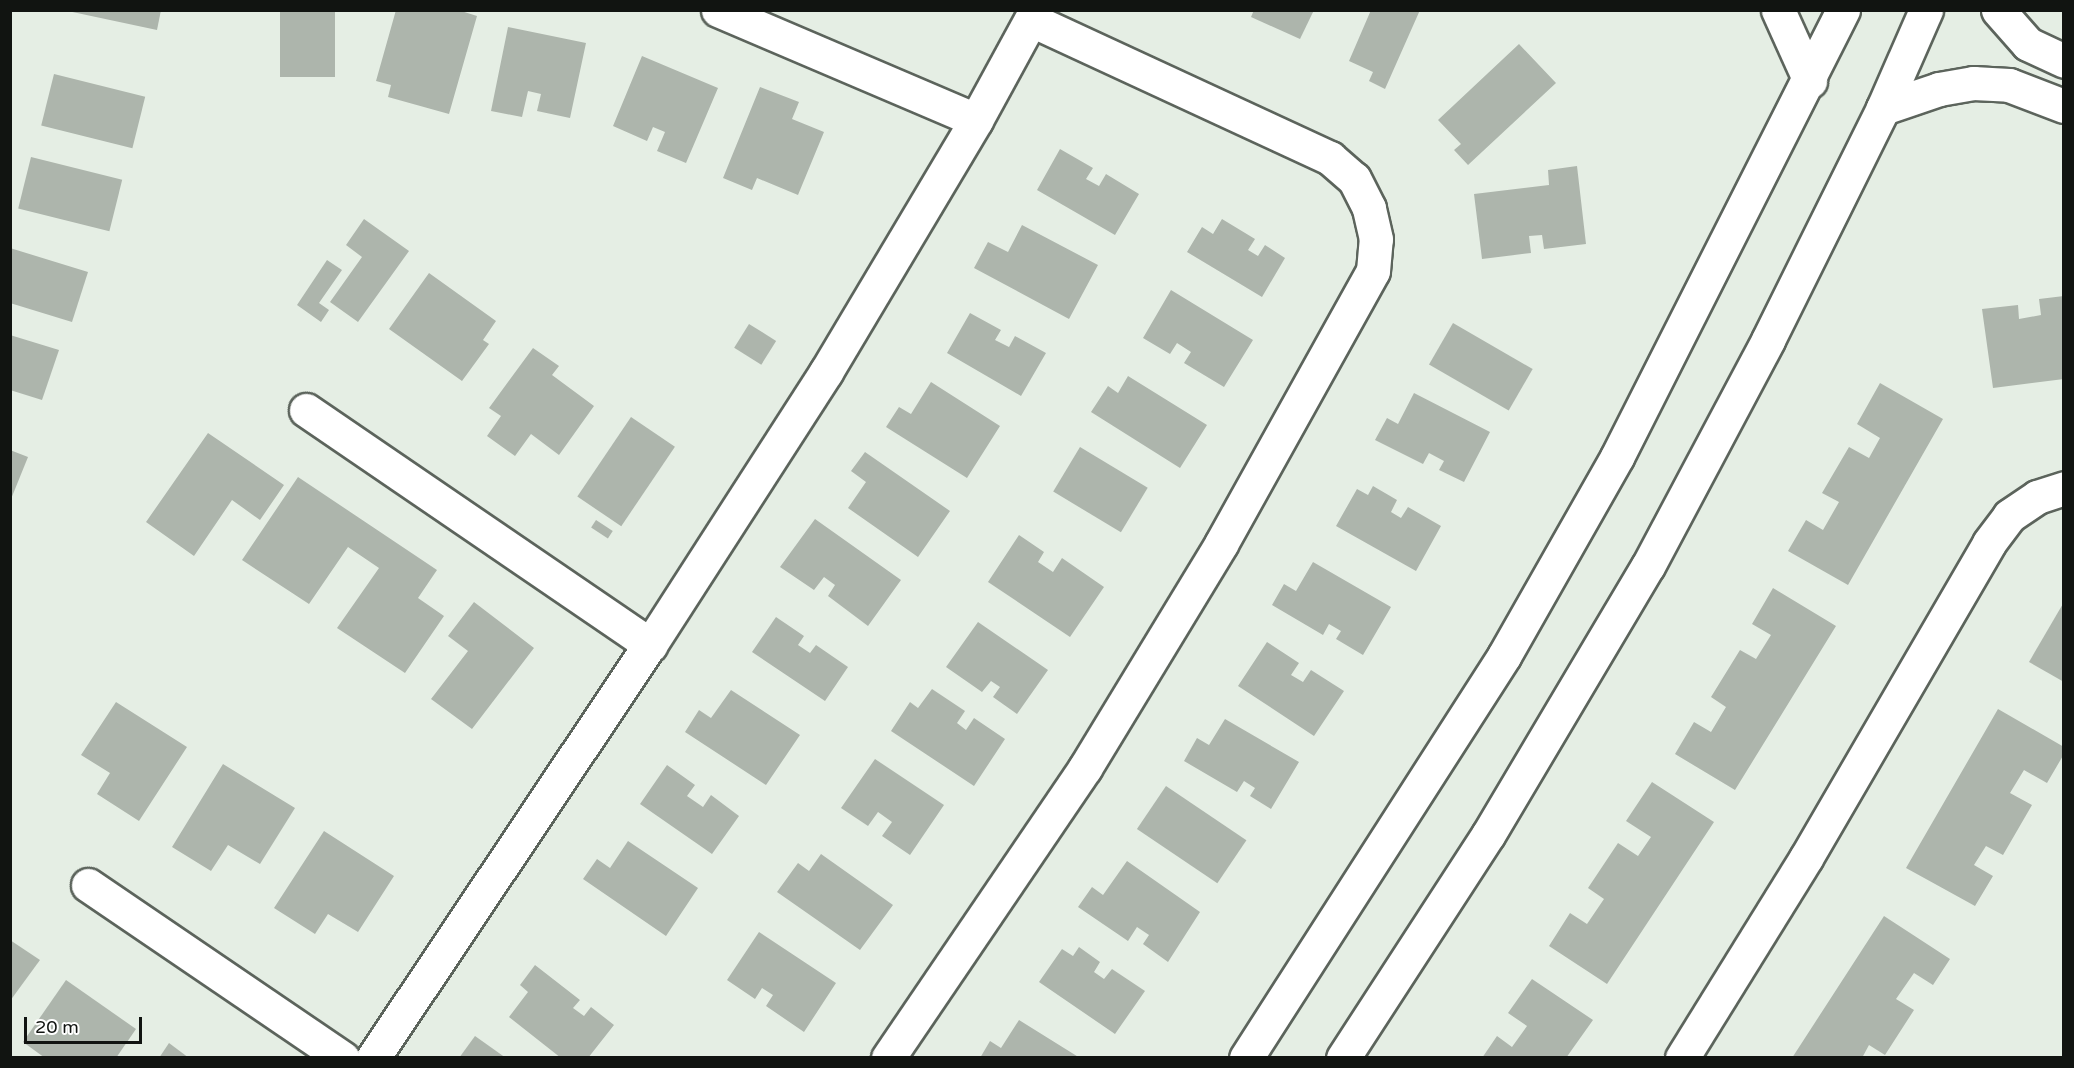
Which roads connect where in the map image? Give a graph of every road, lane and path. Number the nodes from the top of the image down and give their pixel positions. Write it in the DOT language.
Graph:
graph roads {
  1 [pos="718,10"];
  2 [pos="1778,10"];
  3 [pos="1843,10"];
  4 [pos="1926,10"];
  5 [pos="1998,10"];
  6 [pos="1033,15"];
  7 [pos="2064,62"];
  8 [pos="1809,81"];
  9 [pos="2064,106"];
  10 [pos="1883,108"];
  11 [pos="976,120"];
  12 [pos="306,410"];
  13 [pos="2064,488"];
  14 [pos="650,645"];
  15 [pos="88,885"];
  16 [pos="343,1058"];
  17 [pos="373,1058"];
  18 [pos="888,1058"];
  19 [pos="1246,1058"];
  20 [pos="1342,1058"];
  21 [pos="1682,1058"];
  1 -- 11 [label="street"];
  2 -- 8 [label="street"];
  3 -- 8 [label="street"];
  4 -- 10 [label="street"];
  5 -- 7 [label="street"];
  6 -- 11 [label="street"];
  6 -- 18 [label="street"];
  8 -- 19 [label="street"];
  9 -- 10 [label="street"];
  10 -- 20 [label="street"];
  11 -- 14 [label="street"];
  12 -- 14 [label="street"];
  13 -- 21 [label="street"];
  14 -- 17 [label="street"];
  15 -- 16 [label="street"];
}
